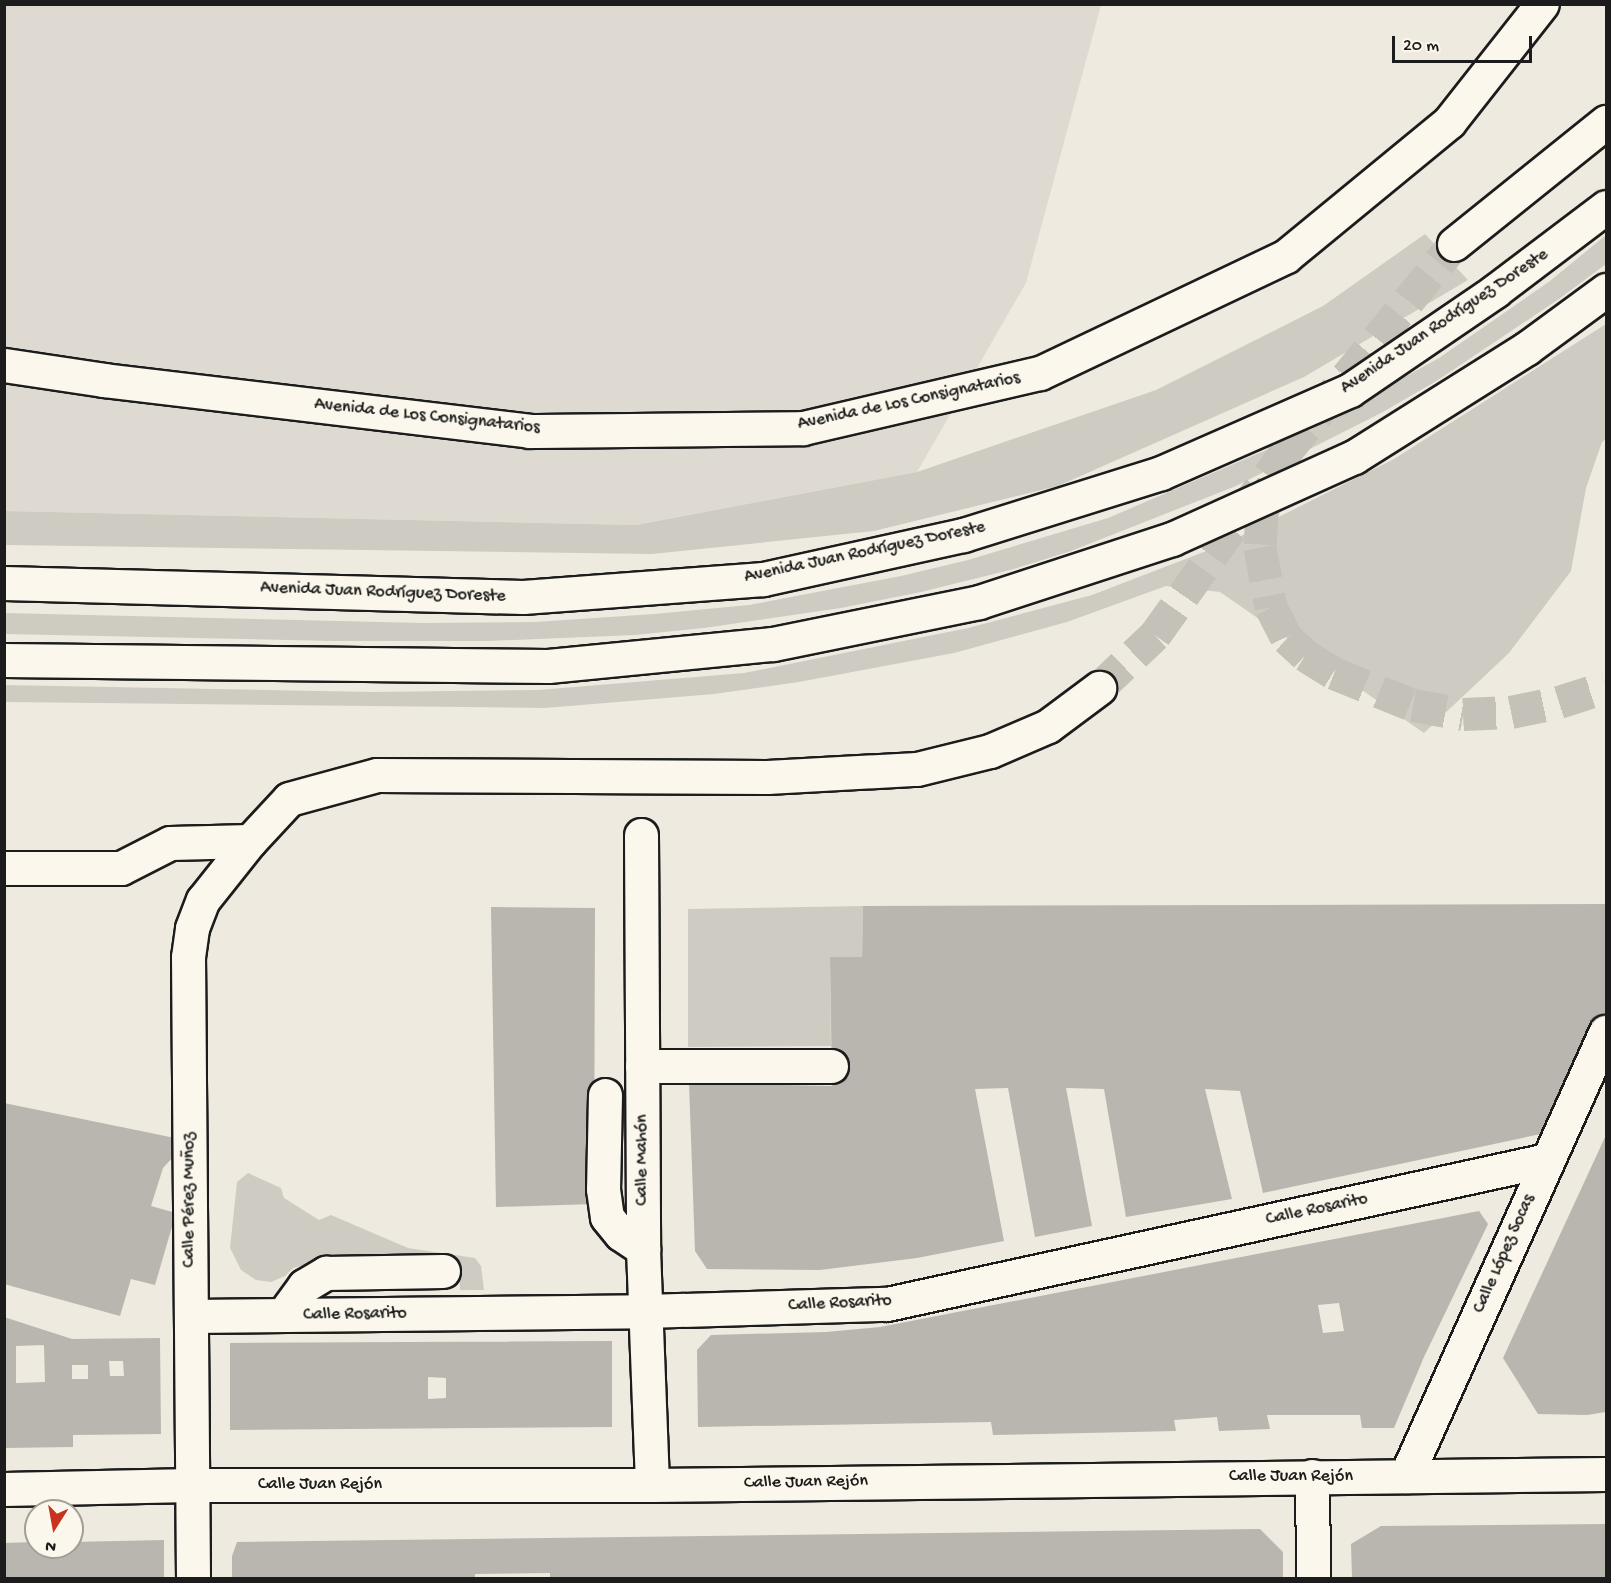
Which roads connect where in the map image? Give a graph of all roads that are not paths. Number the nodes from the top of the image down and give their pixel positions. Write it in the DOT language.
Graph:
graph roads {
  1 [pos="1542,4"];
  2 [pos="1606,122"];
  3 [pos="1606,207"];
  4 [pos="1454,244"];
  5 [pos="1606,290"];
  6 [pos="4,365"];
  7 [pos="4,583"];
  8 [pos="4,660"];
  9 [pos="1099,688"];
  10 [pos="641,835"];
  11 [pos="250,841"];
  12 [pos="4,868"];
  13 [pos="1606,1032"];
  14 [pos="642,1066"];
  15 [pos="831,1066"];
  16 [pos="605,1095"];
  17 [pos="1547,1160"];
  18 [pos="643,1249"];
  19 [pos="443,1271"];
  20 [pos="646,1311"];
  21 [pos="191,1316"];
  22 [pos="283,1316"];
  23 [pos="1606,1474"];
  24 [pos="1312,1476"];
  25 [pos="1406,1476"];
  26 [pos="192,1485"];
  27 [pos="652,1485"];
  28 [pos="4,1489"];
  29 [pos="193,1578"];
  30 [pos="1312,1578"];
  1 -- 6 [label="main road, Avenida de Los Consignatarios"];
  2 -- 4 [label="main road"];
  3 -- 7 [label="main road, Avenida Juan Rodríguez Doreste"];
  5 -- 8 [label="main road"];
  9 -- 11 [label="main road, Calle Pérez Muñoz"];
  10 -- 14 [label="main road, Calle Mahón"];
  11 -- 12 [label="main road"];
  11 -- 21 [label="main road, Calle Pérez Muñoz"];
  13 -- 17 [label="main road, Calle López Socas"];
  14 -- 15 [label="main road"];
  14 -- 18 [label="main road, Calle Mahón"];
  16 -- 18 [label="main road"];
  17 -- 20 [label="main road, Calle Rosarito"];
  17 -- 25 [label="main road, Calle López Socas"];
  18 -- 20 [label="main road, Calle Mahón"];
  19 -- 22 [label="main road"];
  20 -- 22 [label="main road, Calle Rosarito"];
  20 -- 27 [label="main road, Calle Mahón"];
  21 -- 22 [label="main road, Calle Rosarito"];
  21 -- 26 [label="main road, Calle Pérez Muñoz"];
  23 -- 25 [label="main road, Calle Juan Rejón"];
  24 -- 25 [label="main road, Calle Juan Rejón"];
  24 -- 27 [label="main road, Calle Juan Rejón"];
  24 -- 30 [label="main road"];
  26 -- 27 [label="main road, Calle Juan Rejón"];
  26 -- 28 [label="main road, Calle Juan Rejón"];
  26 -- 29 [label="main road, Calle Pérez Muñoz"];
}
